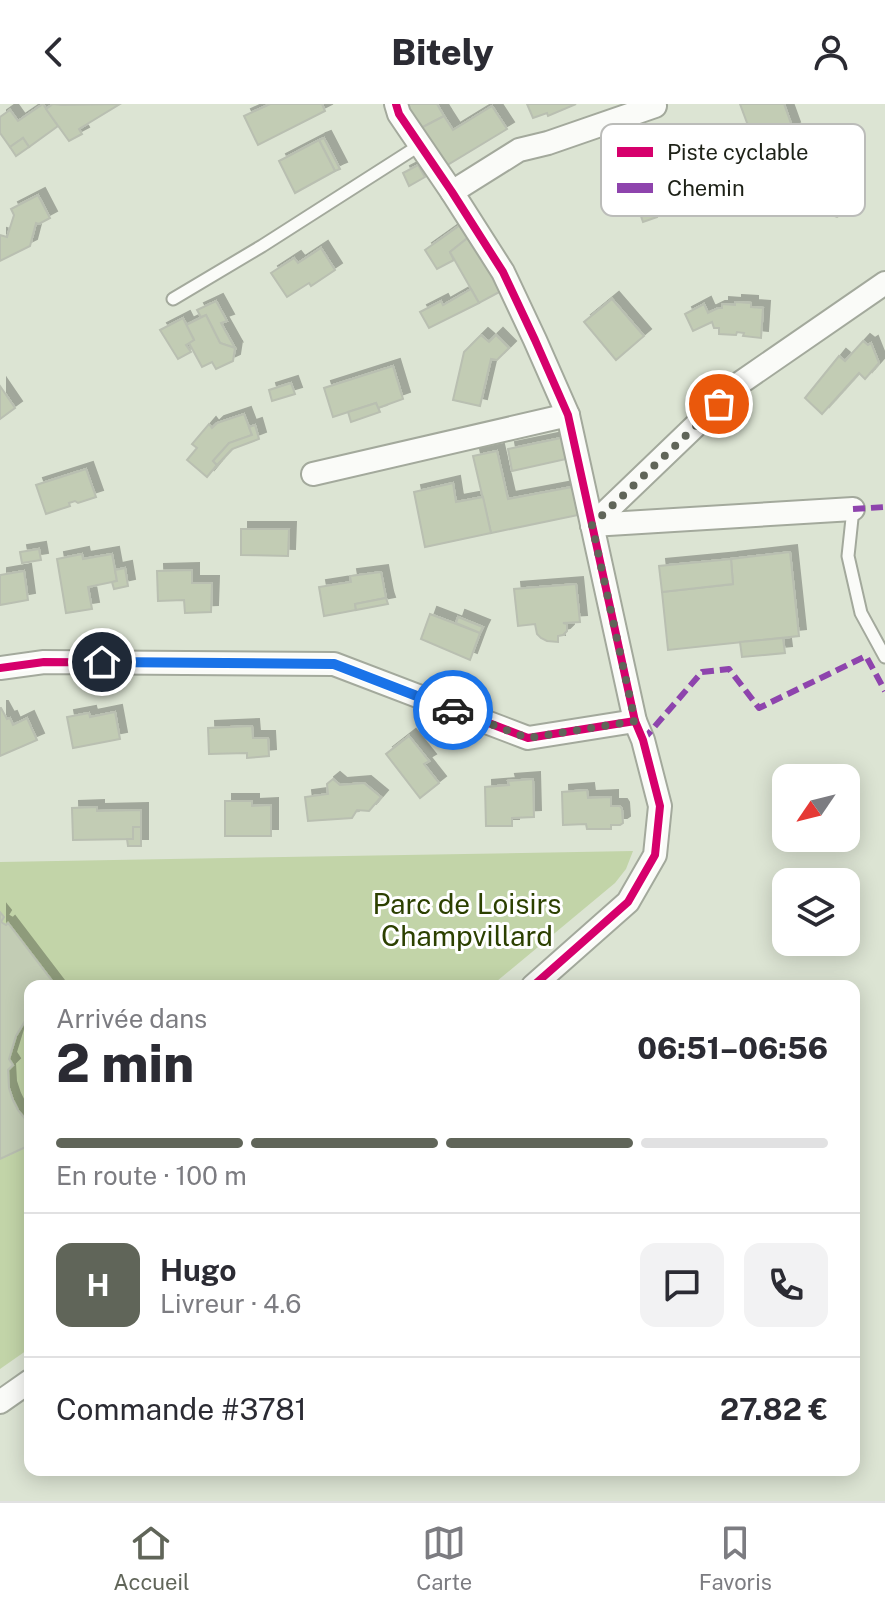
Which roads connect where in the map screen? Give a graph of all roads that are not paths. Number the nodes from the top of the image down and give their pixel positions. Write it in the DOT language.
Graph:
graph roads {
  1 [pos="396,104"];
  2 [pos="655,106"];
  3 [pos="603,124"];
  4 [pos="601,125"];
  5 [pos="420,145"];
  6 [pos="452,192"];
  7 [pos="885,283"];
  8 [pos="173,299"];
  9 [pos="568,415"];
  10 [pos="313,474"];
  11 [pos="853,509"];
  12 [pos="592,525"];
  13 [pos="885,657"];
  14 [pos="0,668"];
  15 [pos="635,721"];
  16 [pos="540,980"];
  17 [pos="24,1385"];
  18 [pos="0,1402"];
  1 -- 5 [label="street"];
  2 -- 3 [label="street"];
  4 -- 6 [label="street"];
  5 -- 6 [label="street"];
  5 -- 8 [label="lane"];
  6 -- 9 [label="street"];
  7 -- 12 [label="street"];
  9 -- 10 [label="street"];
  9 -- 12 [label="street"];
  11 -- 12 [label="street"];
  11 -- 13 [label="lane"];
  12 -- 15 [label="street"];
  14 -- 15 [label="street"];
  15 -- 16 [label="street"];
  17 -- 18 [label="street"];
}
